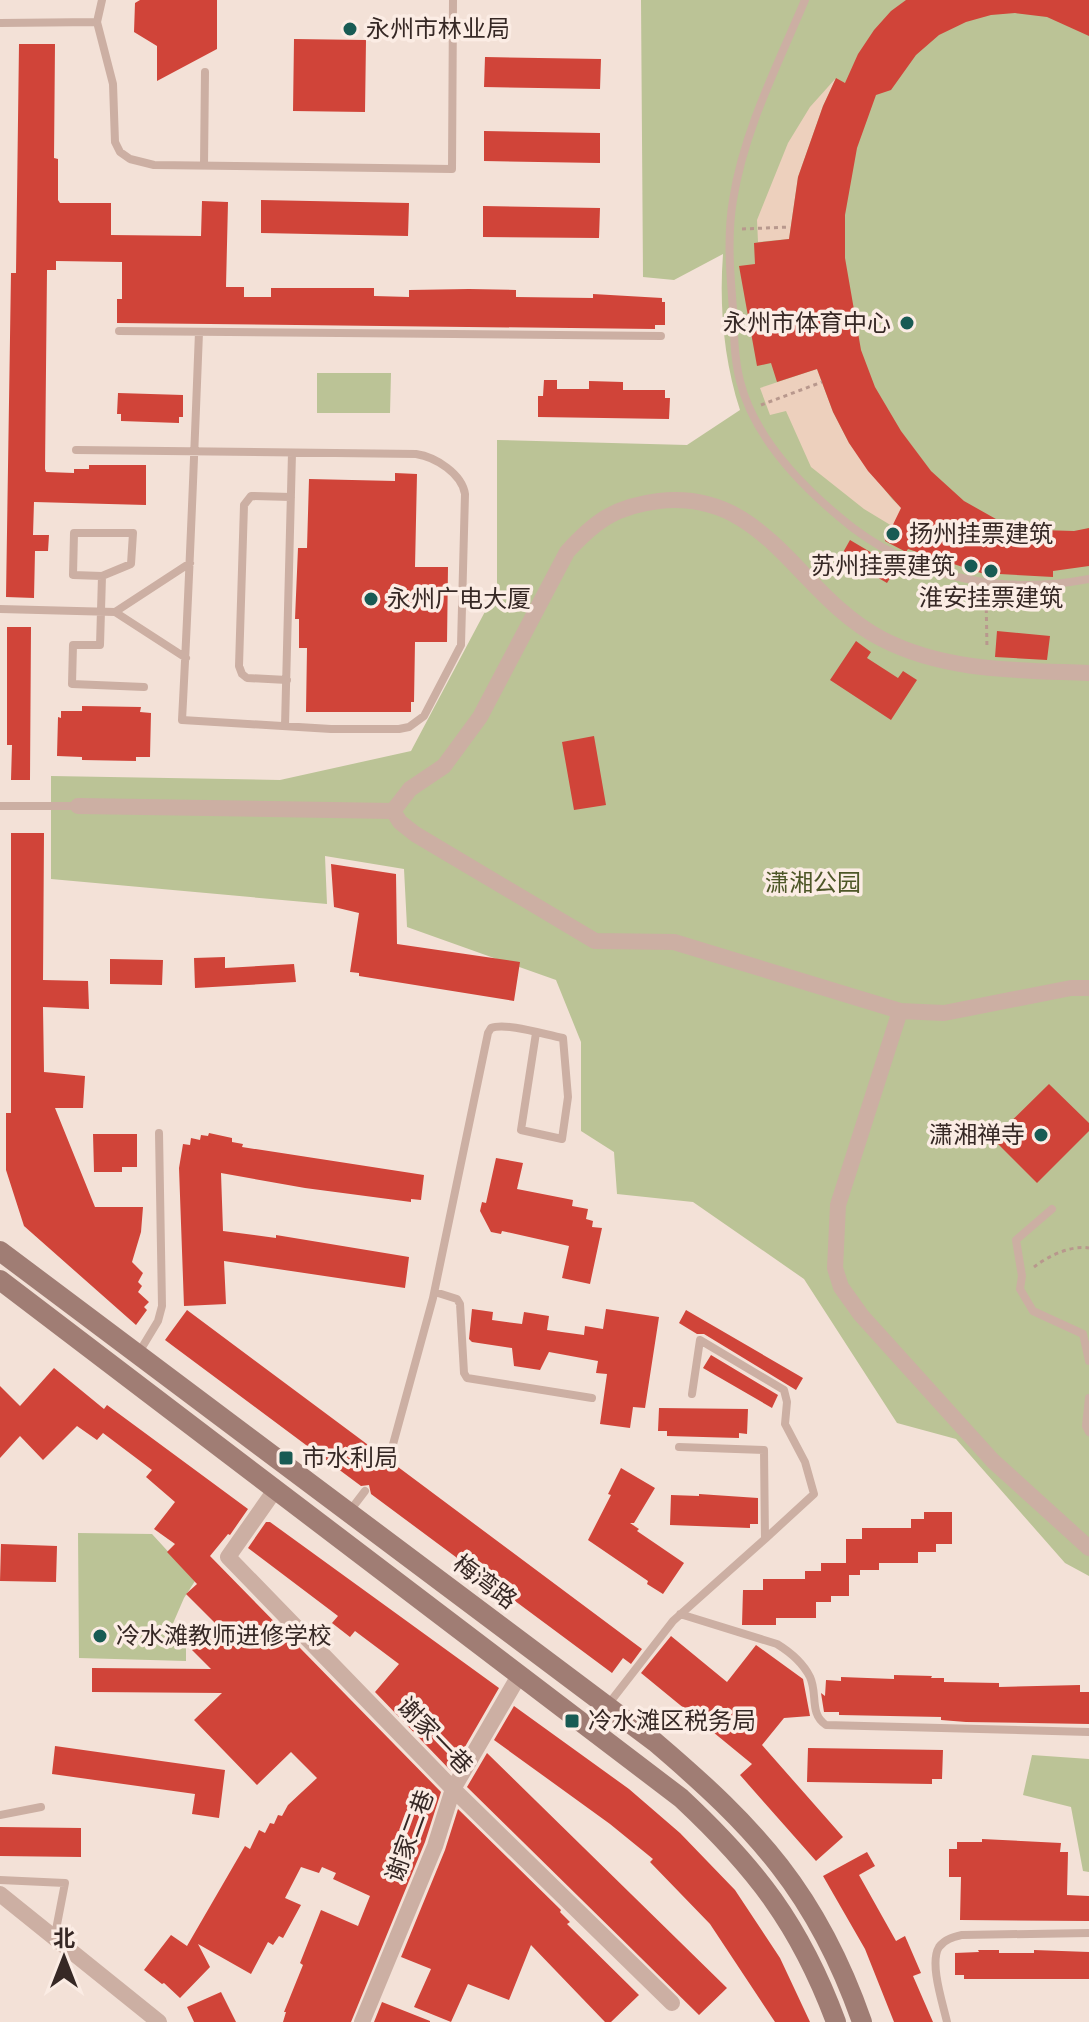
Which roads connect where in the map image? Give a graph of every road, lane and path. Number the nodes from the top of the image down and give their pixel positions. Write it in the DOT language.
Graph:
graph roads {
  1 [pos="102,0"];
  2 [pos="453,0"];
  3 [pos="805,0"];
  4 [pos="97,22"];
  5 [pos="0,23"];
  6 [pos="205,72"];
  7 [pos="204,165"];
  8 [pos="790,227"];
  9 [pos="758,228"];
  10 [pos="119,331"];
  11 [pos="199,332"];
  12 [pos="661,336"];
  13 [pos="822,382"];
  14 [pos="750,410"];
  15 [pos="76,450"];
  16 [pos="194,452"];
  17 [pos="292,453"];
  18 [pos="291,497"];
  19 [pos="190,563"];
  20 [pos="102,576"];
  21 [pos="1089,579"];
  22 [pos="985,583"];
  23 [pos="0,609"];
  24 [pos="101,612"];
  25 [pos="115,612"];
  26 [pos="186,658"];
  27 [pos="988,669"];
  28 [pos="1089,673"];
  29 [pos="287,680"];
  30 [pos="144,687"];
  31 [pos="285,726"];
  32 [pos="0,806"];
  33 [pos="78,806"];
  34 [pos="393,811"];
  35 [pos="1089,988"];
  36 [pos="900,1011"];
  37 [pos="536,1033"];
  38 [pos="159,1133"];
  39 [pos="1052,1209"];
  40 [pos="1089,1248"];
  41 [pos="0,1251"];
  42 [pos="1022,1276"];
  43 [pos="0,1280"];
  44 [pos="435,1292"];
  45 [pos="138,1355"];
  46 [pos="1089,1361"];
  47 [pos="692,1394"];
  48 [pos="592,1398"];
  49 [pos="1089,1398"];
  50 [pos="1089,1432"];
  51 [pos="679,1447"];
  52 [pos="389,1459"];
  53 [pos="275,1490"];
  54 [pos="365,1491"];
  55 [pos="348,1513"];
  56 [pos="765,1539"];
  57 [pos="1089,1548"];
  58 [pos="680,1614"];
  59 [pos="520,1674"];
  60 [pos="606,1706"];
  61 [pos="1089,1732"];
  62 [pos="453,1789"];
  63 [pos="41,1807"];
  64 [pos="0,1815"];
  65 [pos="0,1880"];
  66 [pos="0,1894"];
  67 [pos="1089,1933"];
  68 [pos="54,1940"];
  69 [pos="672,2003"];
  70 [pos="159,2022"];
  71 [pos="362,2022"];
  72 [pos="836,2022"];
  73 [pos="862,2022"];
  74 [pos="947,2022"];
  1 -- 4 [label="lane"];
  2 -- 7 [label="lane"];
  3 -- 14 [label="lane"];
  4 -- 5 [label="lane"];
  4 -- 7 [label="lane"];
  6 -- 7 [label="lane"];
  8 -- 9 [label="path"];
  10 -- 11 [label="lane"];
  11 -- 12 [label="lane"];
  11 -- 16 [label="lane"];
  13 -- 14 [label="path"];
  14 -- 22 [label="lane"];
  15 -- 16 [label="lane"];
  16 -- 17 [label="lane"];
  16 -- 19 [label="lane"];
  17 -- 18 [label="lane"];
  17 -- 31 [label="lane"];
  18 -- 29 [label="lane"];
  18 -- 29 [label="lane"];
  19 -- 25 [label="lane"];
  19 -- 26 [label="lane"];
  20 -- 20 [label="lane"];
  20 -- 24 [label="lane"];
  21 -- 22 [label="lane"];
  22 -- 27 [label="path"];
  23 -- 24 [label="lane"];
  24 -- 25 [label="lane"];
  24 -- 30 [label="lane"];
  25 -- 26 [label="lane"];
  26 -- 31 [label="lane"];
  27 -- 28 [label="street"];
  27 -- 34 [label="street"];
  29 -- 31 [label="lane"];
  32 -- 33 [label="lane"];
  33 -- 34 [label="street"];
  34 -- 36 [label="street"];
  35 -- 36 [label="street"];
  36 -- 57 [label="street"];
  37 -- 37 [label="lane"];
  37 -- 44 [label="lane"];
  38 -- 45 [label="lane"];
  39 -- 42 [label="lane"];
  40 -- 42 [label="path"];
  41 -- 45 [label="street, 梅湾路"];
  42 -- 46 [label="lane"];
  43 -- 53 [label="street"];
  44 -- 48 [label="lane"];
  44 -- 52 [label="lane"];
  45 -- 55 [label="street, 梅湾路"];
  47 -- 56 [label="lane"];
  49 -- 50 [label="lane"];
  51 -- 56 [label="lane"];
  53 -- 59 [label="street"];
  53 -- 62 [label="street, 谢家一巷"];
  54 -- 55 [label="lane"];
  55 -- 60 [label="street, 梅湾路"];
  56 -- 58 [label="lane"];
  58 -- 60 [label="lane"];
  58 -- 61 [label="lane"];
  59 -- 62 [label="street, 谢家二巷"];
  59 -- 72 [label="street"];
  60 -- 73 [label="street, 梅湾路"];
  62 -- 69 [label="street, 谢家一巷"];
  62 -- 71 [label="street, 谢家二巷"];
  63 -- 64 [label="lane"];
  65 -- 68 [label="lane"];
  66 -- 68 [label="street"];
  67 -- 74 [label="lane"];
  68 -- 70 [label="street"];
}
